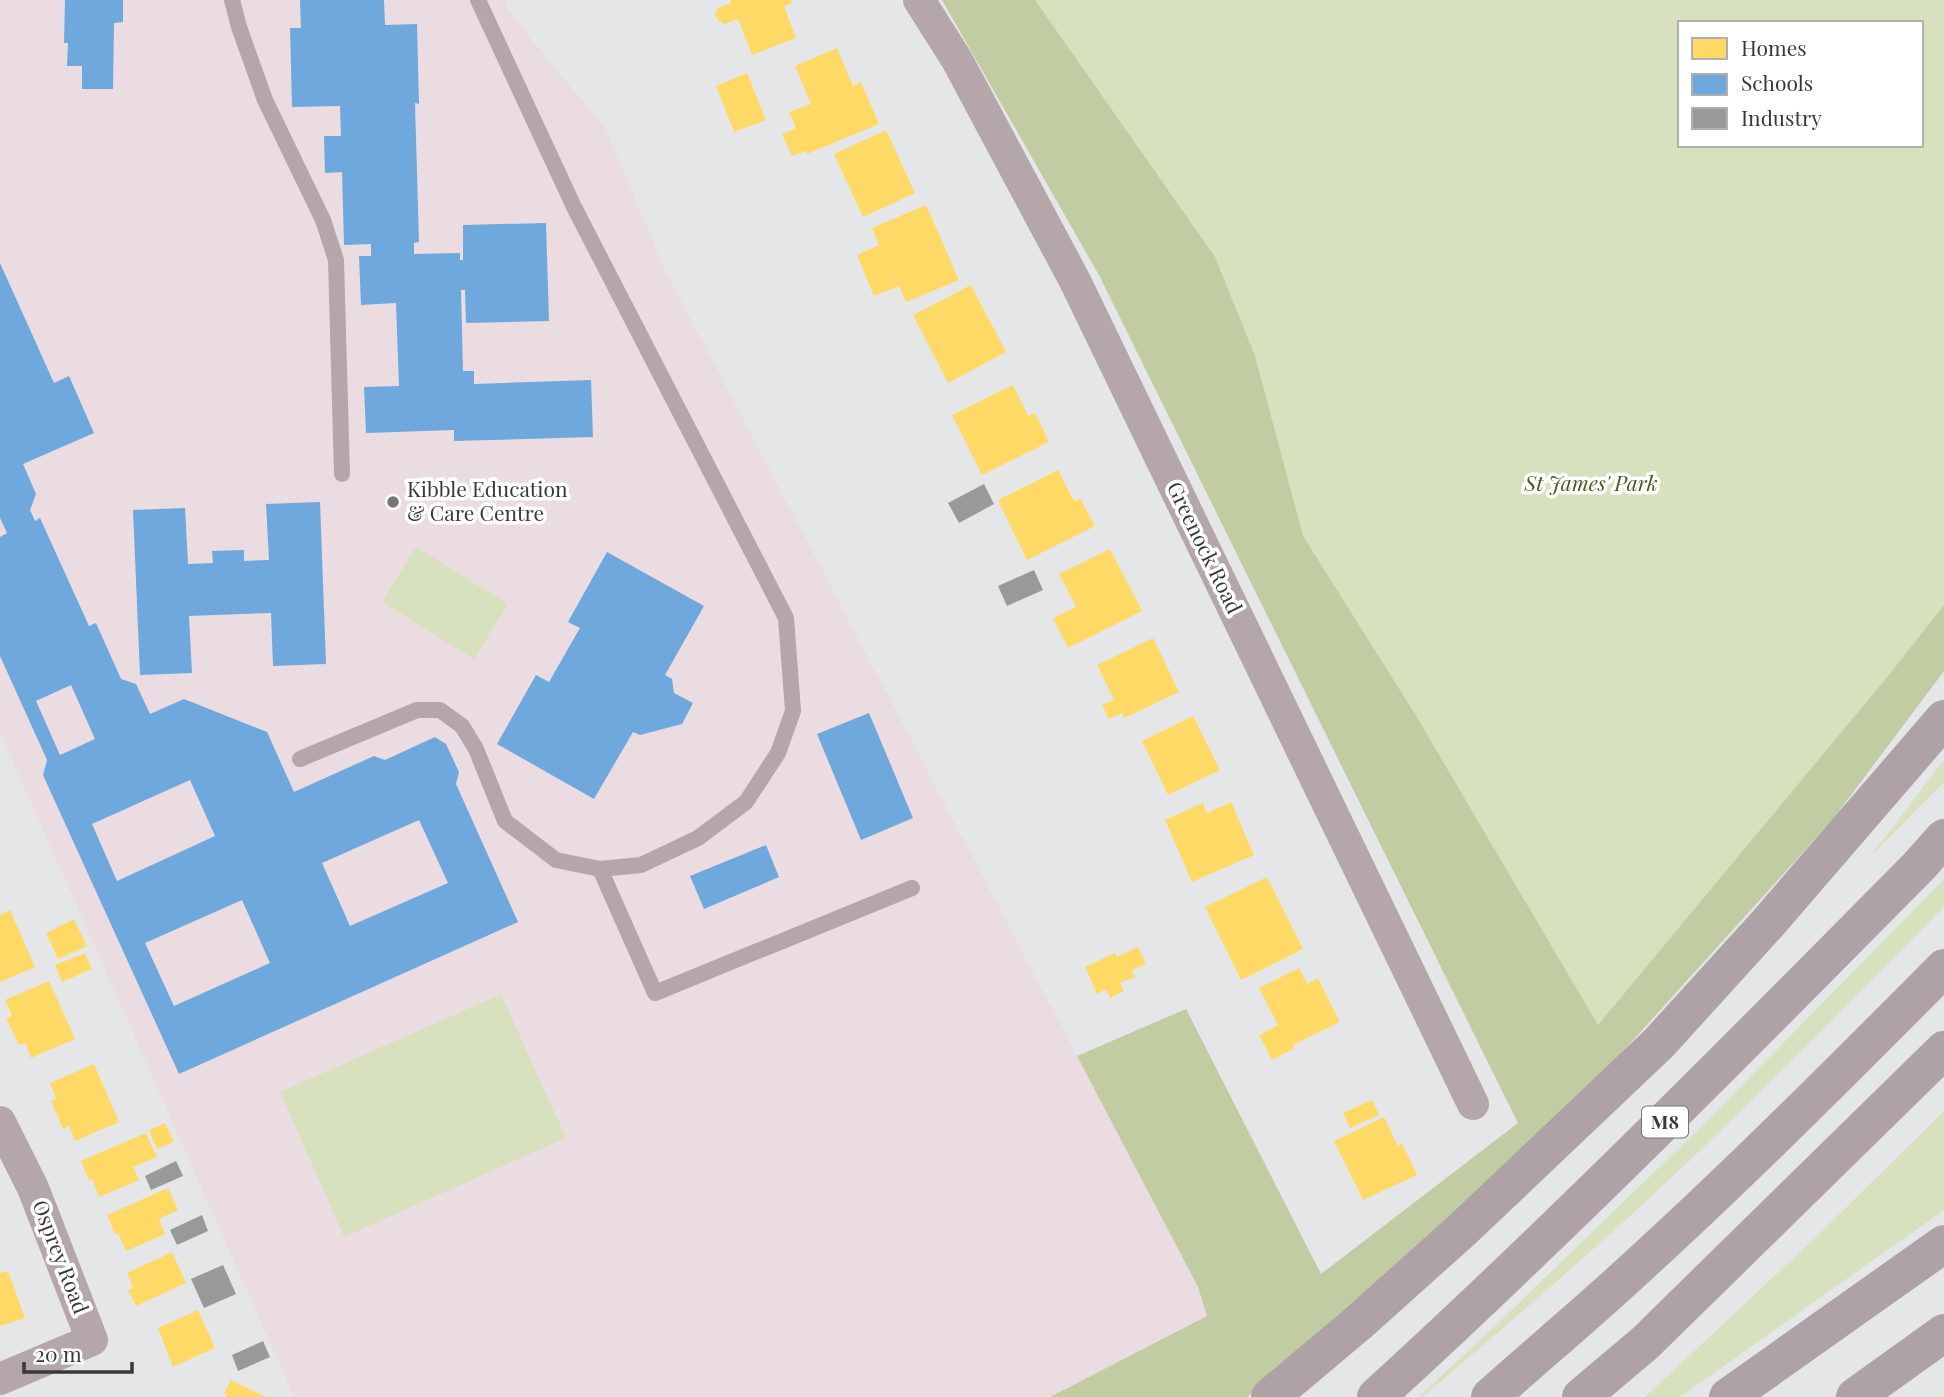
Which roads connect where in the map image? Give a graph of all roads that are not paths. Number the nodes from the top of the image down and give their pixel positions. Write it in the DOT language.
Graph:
graph roads {
  1 [pos="232,0"];
  2 [pos="478,0"];
  3 [pos="919,0"];
  4 [pos="342,474"];
  5 [pos="1944,719"];
  6 [pos="300,759"];
  7 [pos="1944,838"];
  8 [pos="600,869"];
  9 [pos="912,888"];
  10 [pos="1944,968"];
  11 [pos="1944,1050"];
  12 [pos="1473,1104"];
  13 [pos="0,1122"];
  14 [pos="1944,1244"];
  15 [pos="1944,1333"];
  16 [pos="0,1379"];
  17 [pos="1270,1397"];
  18 [pos="1376,1397"];
  19 [pos="1490,1397"];
  20 [pos="1581,1397"];
  21 [pos="1728,1397"];
  22 [pos="1856,1397"];
  1 -- 4 [label="lane"];
  2 -- 8 [label="lane"];
  3 -- 12 [label="street, Greenock Road"];
  5 -- 17 [label="highway"];
  6 -- 8 [label="lane"];
  7 -- 18 [label="highway, M8"];
  8 -- 9 [label="lane"];
  10 -- 19 [label="highway"];
  11 -- 20 [label="highway"];
  13 -- 16 [label="street, Osprey Road"];
  14 -- 21 [label="highway"];
  15 -- 22 [label="highway"];
}
